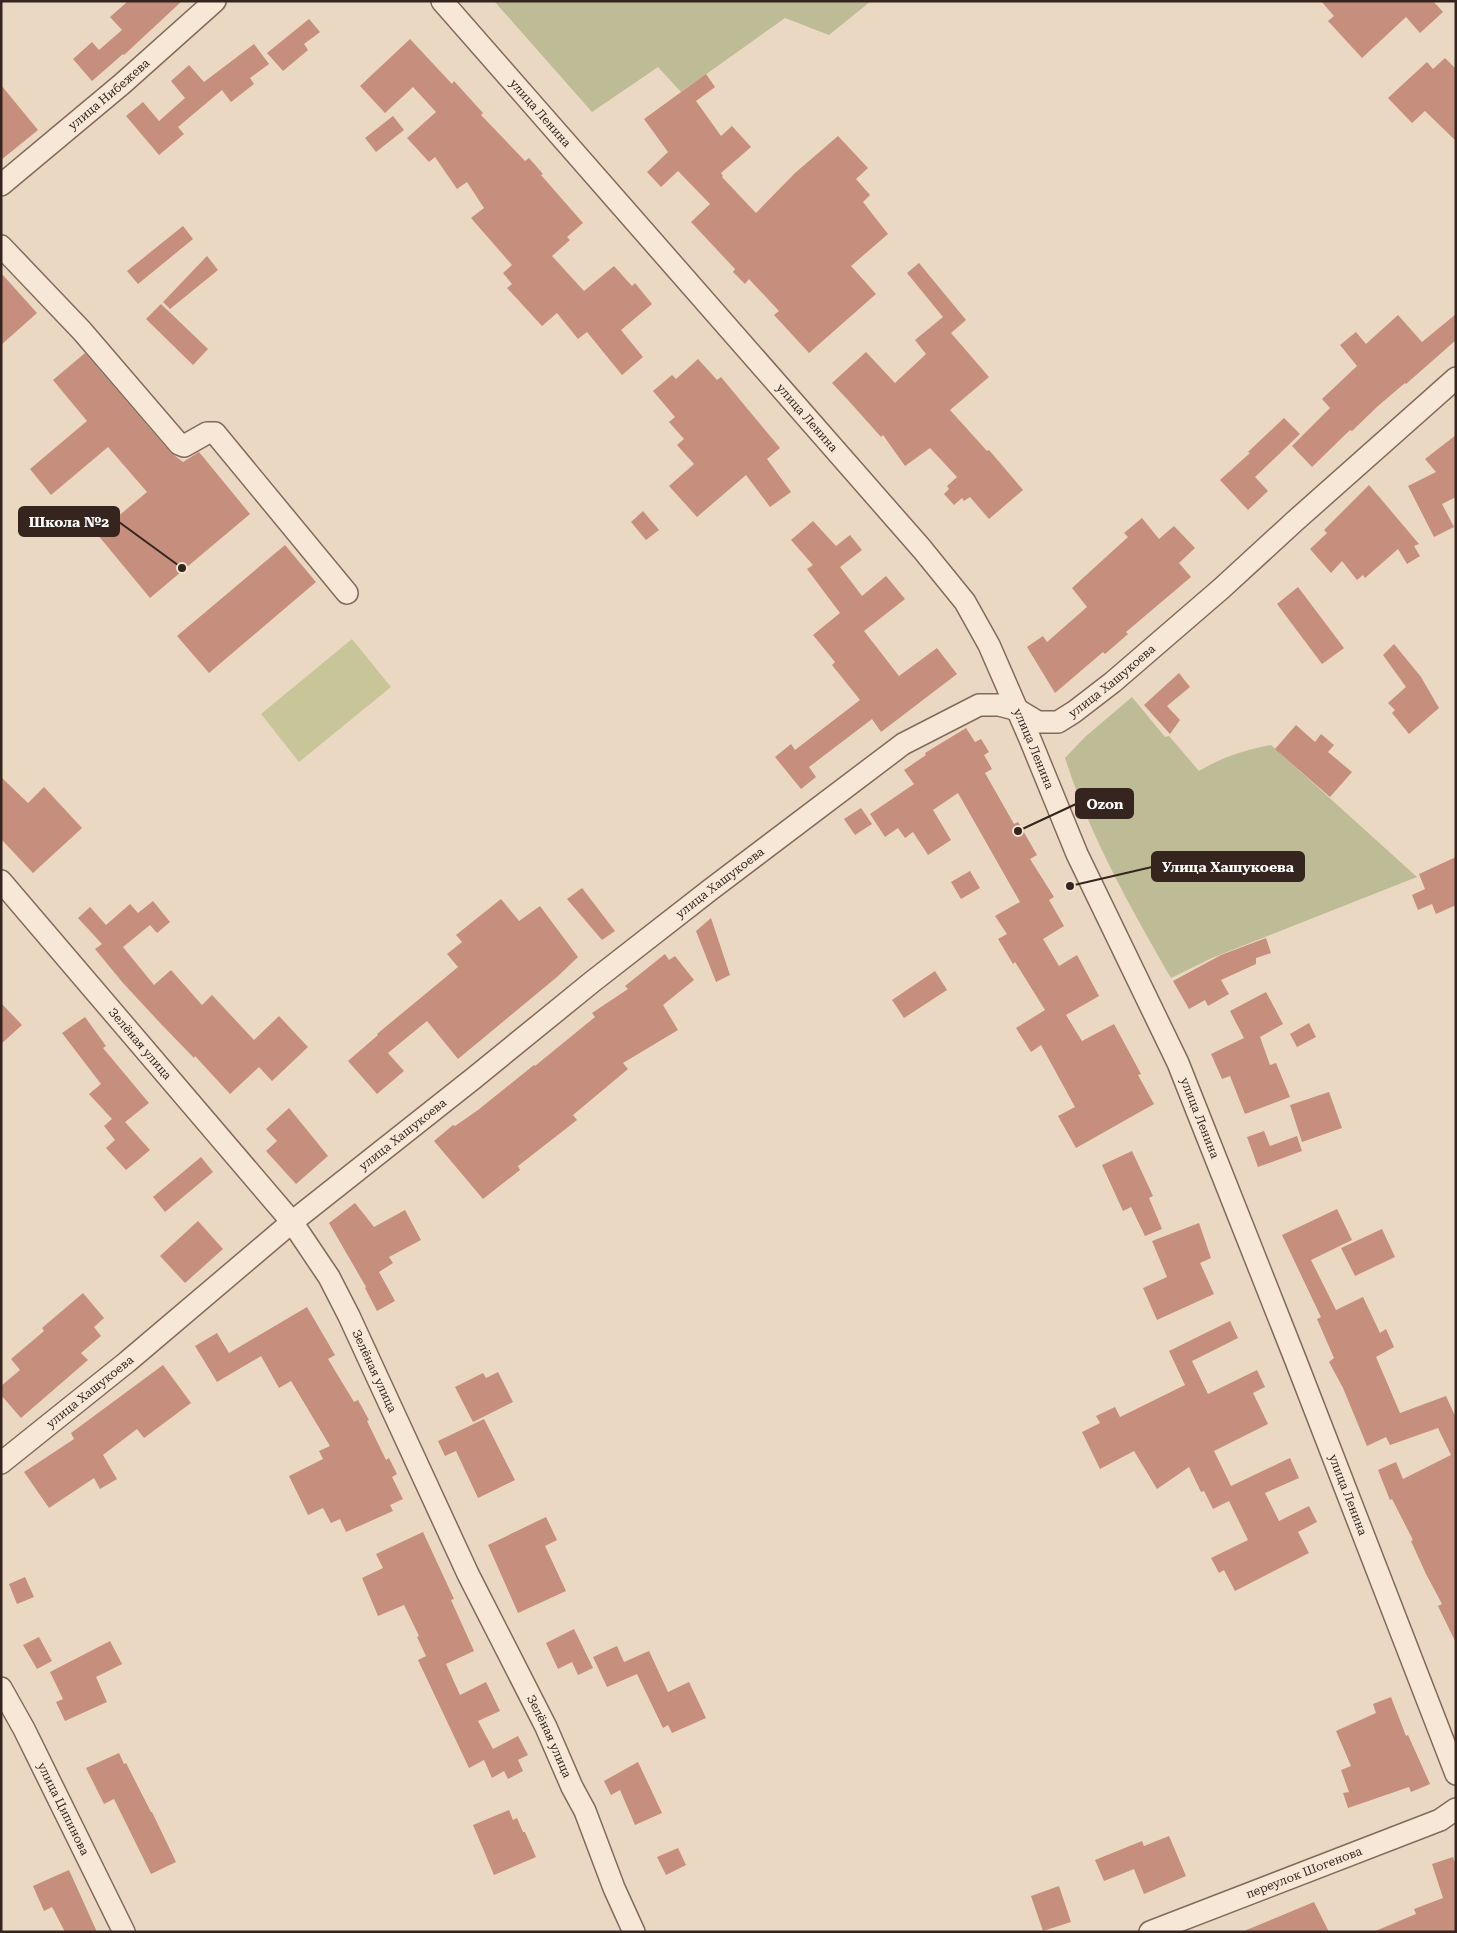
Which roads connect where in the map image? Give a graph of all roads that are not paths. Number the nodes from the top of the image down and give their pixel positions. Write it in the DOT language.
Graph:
graph roads {
  1 [pos="215,1"];
  2 [pos="442,1"];
  3 [pos="1,185"];
  4 [pos="1,246"];
  5 [pos="1456,378"];
  6 [pos="347,593"];
  7 [pos="1018,710"];
  8 [pos="1,881"];
  9 [pos="292,1222"];
  10 [pos="1,1463"];
  11 [pos="1,1688"];
  12 [pos="1456,1774"];
  13 [pos="1456,1809"];
  14 [pos="124,1932"];
  15 [pos="634,1932"];
  16 [pos="1150,1932"];
  1 -- 3 [label="street, улица Нибежева"];
  2 -- 7 [label="street, улица Ленина"];
  4 -- 6 [label="street"];
  5 -- 7 [label="street, улица Хашукоева"];
  7 -- 9 [label="street, улица Хашукоева"];
  7 -- 12 [label="street, улица Ленина"];
  8 -- 9 [label="street, Зелёная улица"];
  9 -- 10 [label="street, улица Хашукоева"];
  9 -- 15 [label="street, Зелёная улица"];
  11 -- 14 [label="street, улица Ципинова"];
  13 -- 16 [label="street, переулок Шогенова"];
}
